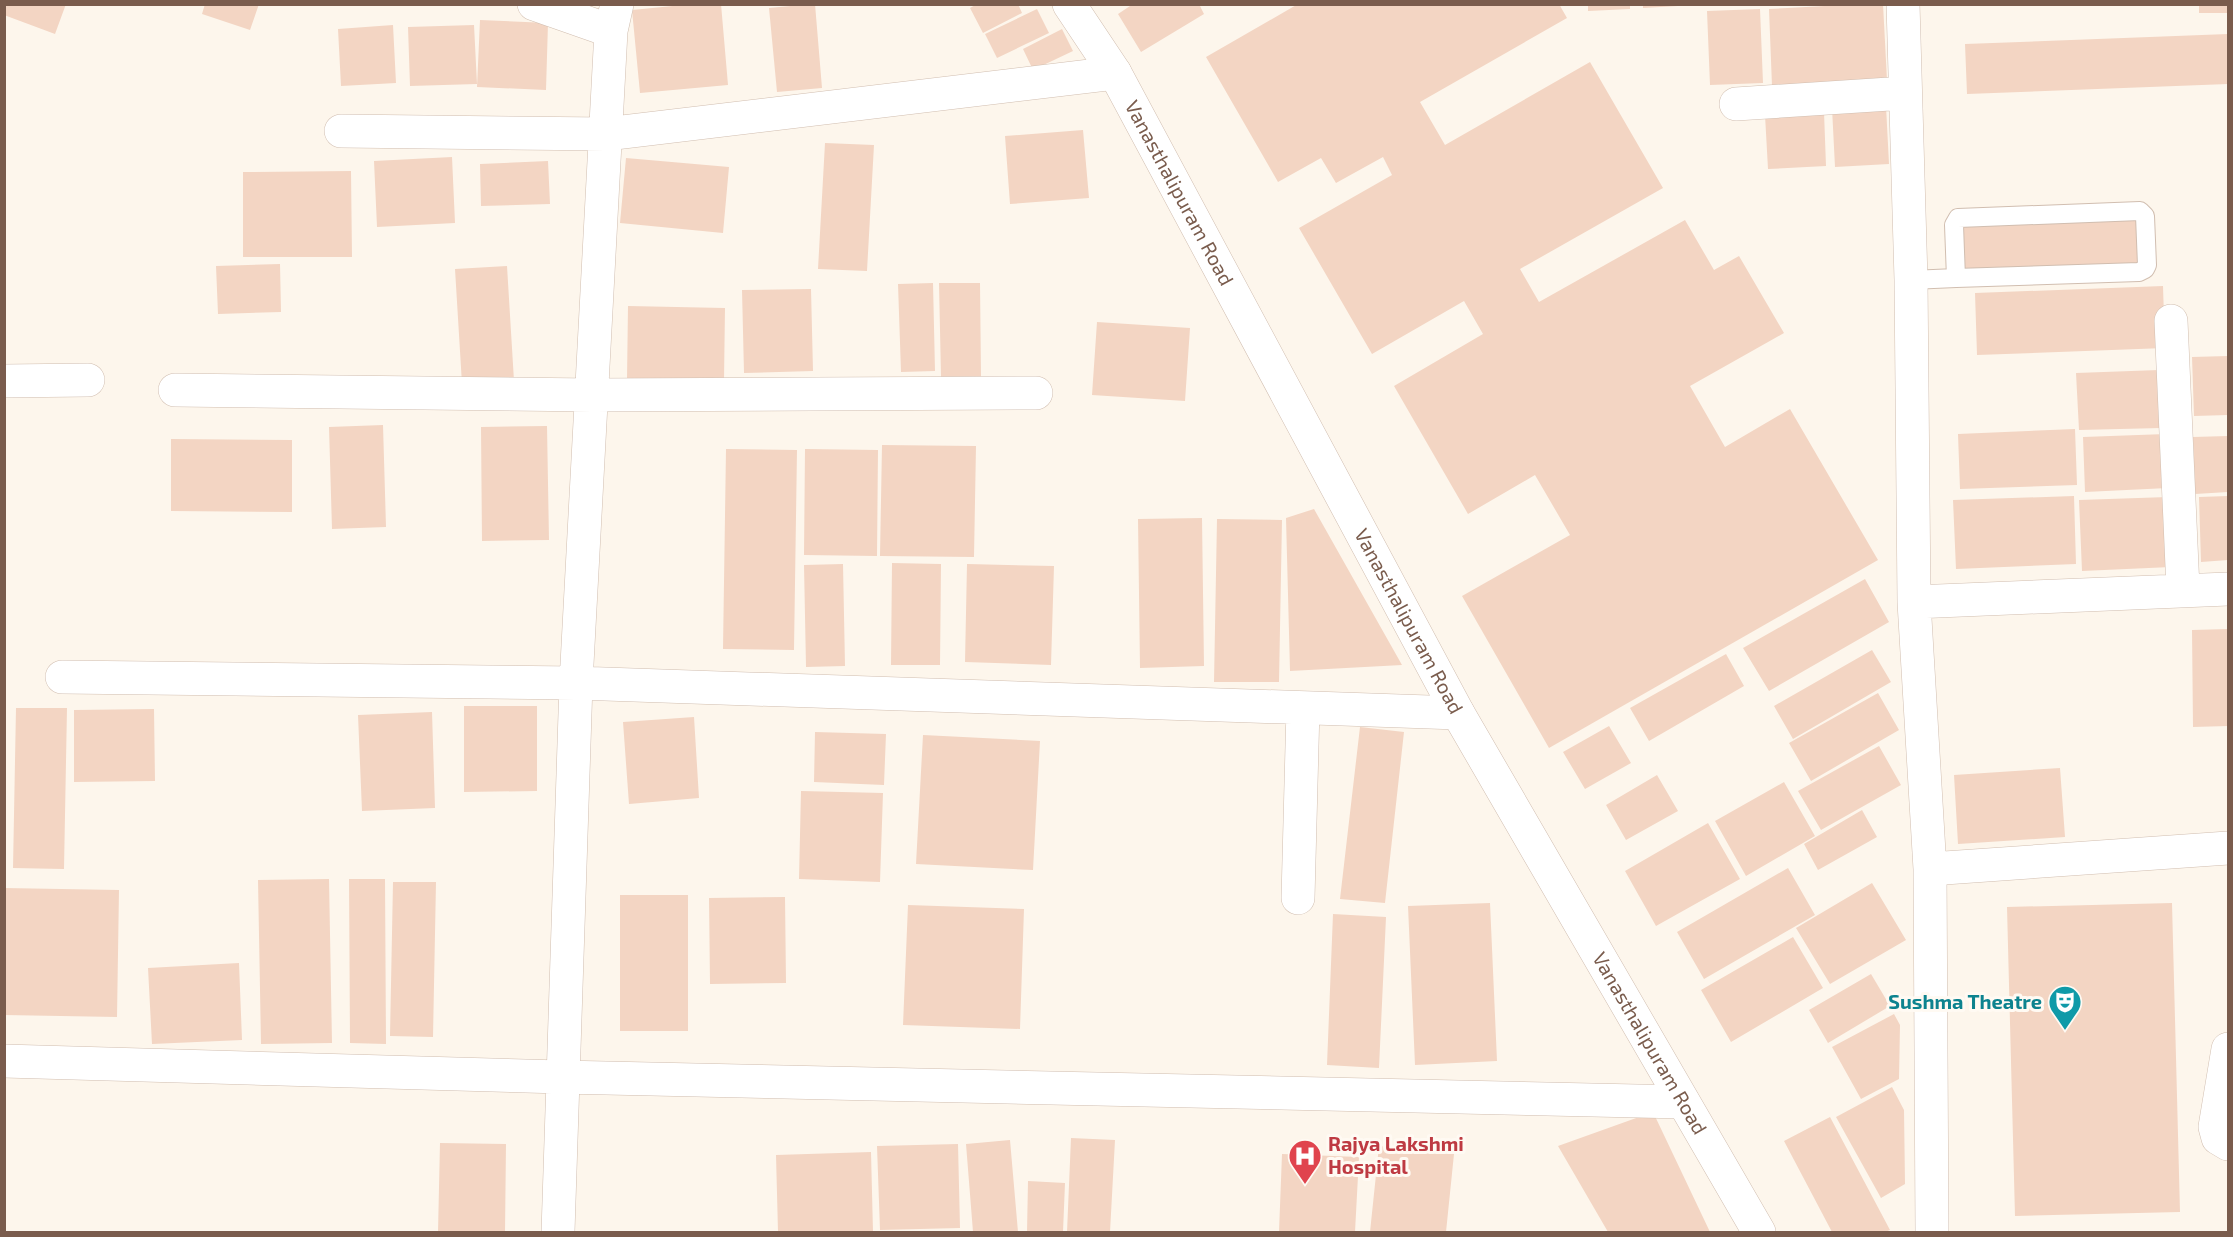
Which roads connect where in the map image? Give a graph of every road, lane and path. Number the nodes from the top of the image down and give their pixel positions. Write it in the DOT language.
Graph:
graph roads {
  1 [pos="534,4"];
  2 [pos="1069,4"];
  3 [pos="1903,4"];
  4 [pos="614,18"];
  5 [pos="1115,73"];
  6 [pos="1905,93"];
  7 [pos="1736,105"];
  8 [pos="341,131"];
  9 [pos="606,134"];
  10 [pos="1956,278"];
  11 [pos="1911,280"];
  12 [pos="2171,321"];
  13 [pos="88,380"];
  14 [pos="4,381"];
  15 [pos="175,390"];
  16 [pos="1036,393"];
  17 [pos="591,395"];
  18 [pos="2183,589"];
  19 [pos="2229,589"];
  20 [pos="1914,602"];
  21 [pos="62,677"];
  22 [pos="576,683"];
  23 [pos="1303,708"];
  24 [pos="1458,713"];
  25 [pos="2229,848"];
  26 [pos="1930,869"];
  27 [pos="1298,898"];
  28 [pos="2229,1049"];
  29 [pos="4,1061"];
  30 [pos="561,1077"];
  31 [pos="1683,1102"];
  32 [pos="2229,1144"];
  33 [pos="558,1233"];
  34 [pos="1759,1233"];
  35 [pos="1932,1233"];
  1 -- 4 [label="street"];
  2 -- 5 [label="street, Vanasthalipuram Road"];
  3 -- 6 [label="street"];
  4 -- 9 [label="street"];
  5 -- 9 [label="street"];
  5 -- 24 [label="street, Vanasthalipuram Road"];
  6 -- 7 [label="street"];
  6 -- 11 [label="street"];
  8 -- 9 [label="street"];
  9 -- 17 [label="street"];
  10 -- 10 [label="lane"];
  10 -- 11 [label="lane"];
  11 -- 20 [label="street"];
  12 -- 18 [label="street"];
  13 -- 14 [label="street"];
  15 -- 17 [label="street"];
  16 -- 17 [label="street"];
  17 -- 22 [label="street"];
  18 -- 19 [label="street"];
  18 -- 20 [label="street"];
  20 -- 26 [label="street"];
  21 -- 22 [label="street"];
  22 -- 23 [label="street"];
  22 -- 30 [label="street"];
  23 -- 24 [label="street"];
  23 -- 27 [label="street"];
  24 -- 31 [label="street, Vanasthalipuram Road"];
  25 -- 26 [label="street"];
  26 -- 35 [label="street"];
  28 -- 32 [label="street"];
  29 -- 30 [label="street"];
  30 -- 31 [label="street"];
  30 -- 33 [label="street"];
  31 -- 34 [label="street, Vanasthalipuram Road"];
}
